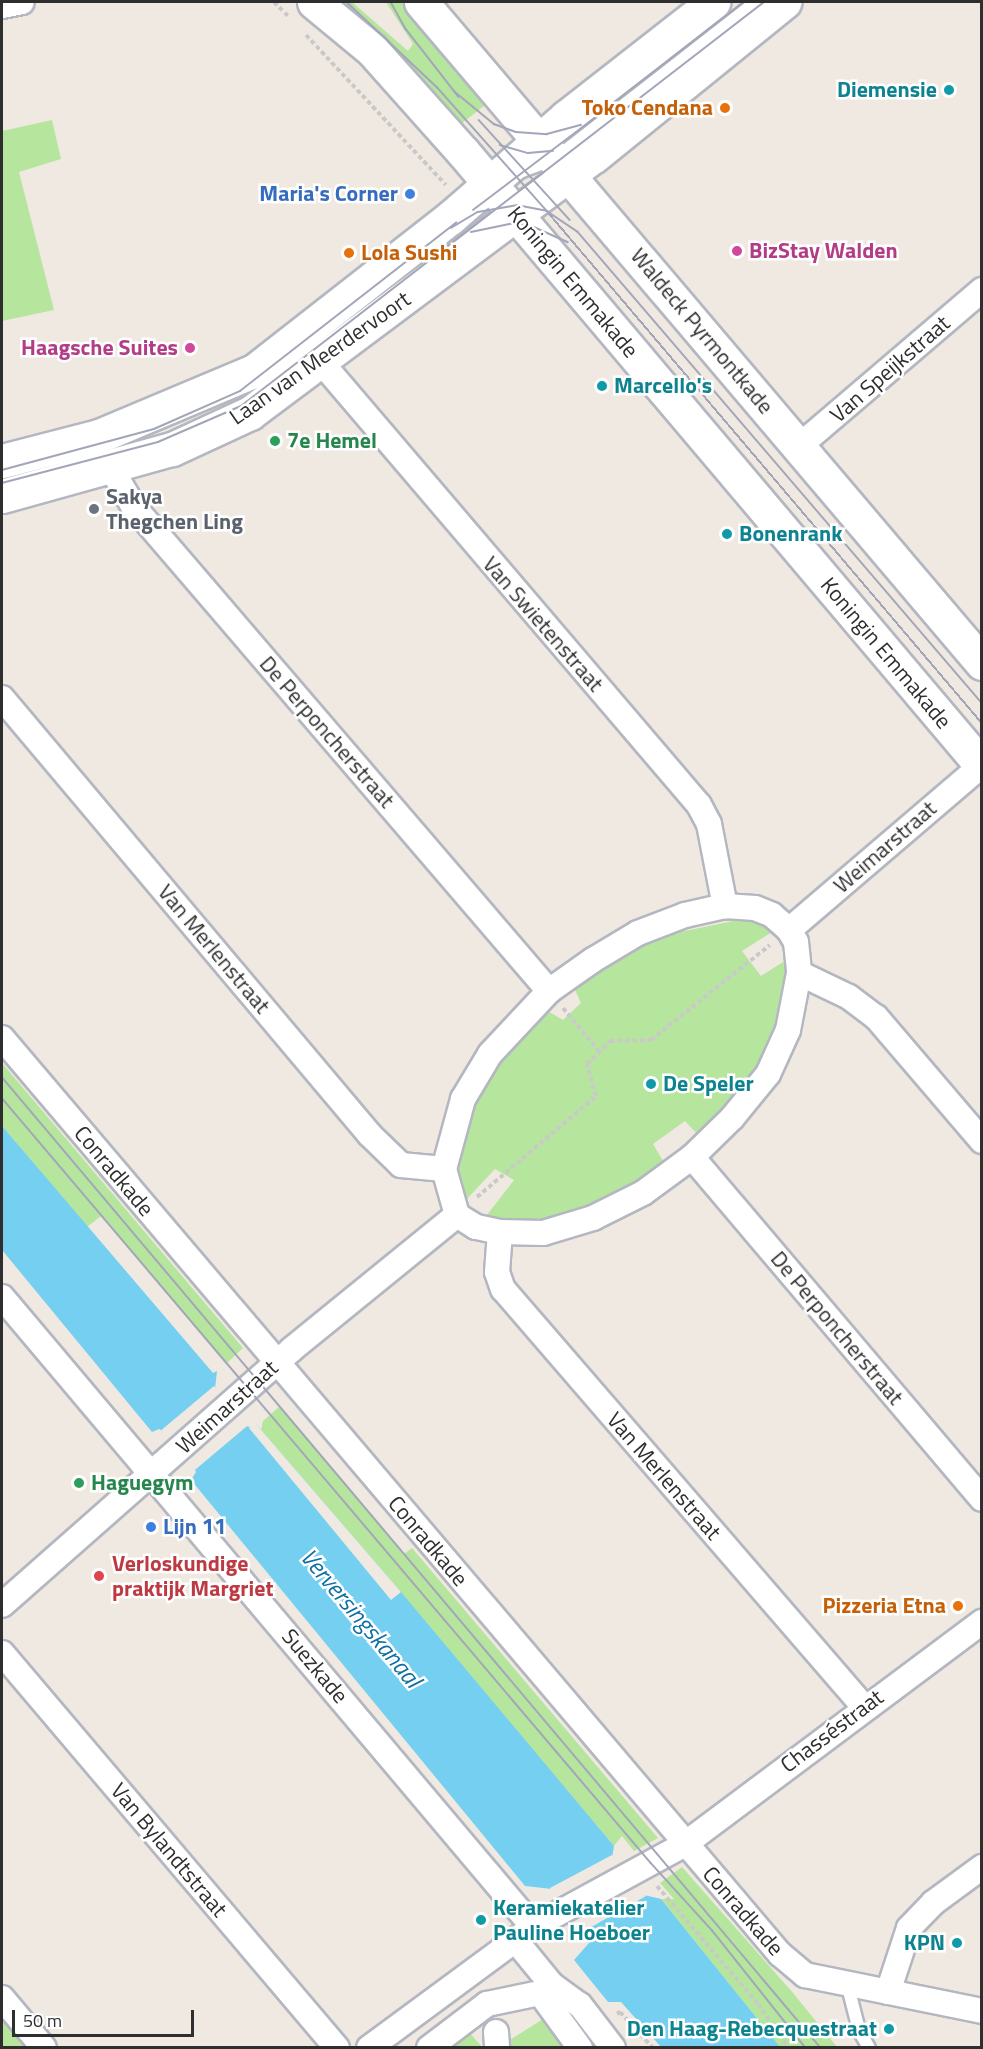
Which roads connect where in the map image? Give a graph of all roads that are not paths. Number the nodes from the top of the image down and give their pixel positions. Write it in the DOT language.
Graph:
graph roads {
  1 [pos="22,2"];
  2 [pos="421,2"];
  3 [pos="713,2"];
  4 [pos="756,2"];
  5 [pos="784,2"];
  6 [pos="2,6"];
  7 [pos="301,16"];
  8 [pos="556,157"];
  9 [pos="490,184"];
  10 [pos="517,215"];
  11 [pos="981,290"];
  12 [pos="321,362"];
  13 [pos="798,447"];
  14 [pos="2,461"];
  15 [pos="111,468"];
  16 [pos="2,496"];
  17 [pos="981,663"];
  18 [pos="2,698"];
  19 [pos="981,766"];
  20 [pos="725,906"];
  21 [pos="789,930"];
  22 [pos="800,973"];
  23 [pos="549,991"];
  24 [pos="2,1038"];
  25 [pos="981,1141"];
  26 [pos="692,1157"];
  27 [pos="444,1169"];
  28 [pos="457,1215"];
  29 [pos="500,1232"];
  30 [pos="2,1297"];
  31 [pos="276,1364"];
  32 [pos="153,1473"];
  33 [pos="981,1499"];
  34 [pos="2,1605"];
  35 [pos="981,1622"];
  36 [pos="2,1653"];
  37 [pos="864,1707"];
  38 [pos="685,1844"];
  39 [pos="981,1867"];
  40 [pos="524,1934"];
  41 [pos="846,1983"];
  42 [pos="888,1992"];
  43 [pos="2,1998"];
  44 [pos="981,2011"];
  45 [pos="509,2012"];
  46 [pos="44,2048"];
  47 [pos="337,2048"];
  48 [pos="369,2048"];
  49 [pos="429,2048"];
  50 [pos="580,2048"];
  51 [pos="613,2048"];
  52 [pos="869,2048"];
  1 -- 6 [label="street"];
  2 -- 8 [label="main road, Waldeck Pyrmontkade"];
  3 -- 8 [label="main road, Laan van Meerdervoort"];
  4 -- 8 [label="lane, Laan van Meerdervoort"];
  5 -- 8 [label="main road, Laan van Meerdervoort"];
  7 -- 9 [label="main road, Koningin Emmakade"];
  8 -- 9 [label="main road, Laan van Meerdervoort"];
  8 -- 10 [label="main road, Laan van Meerdervoort"];
  8 -- 13 [label="main road, Waldeck Pyrmontkade"];
  9 -- 10 [label="main road, Koningin Emmakade"];
  9 -- 14 [label="main road, Laan van Meerdervoort"];
  10 -- 12 [label="main road, Laan van Meerdervoort"];
  10 -- 19 [label="main road, Koningin Emmakade"];
  11 -- 13 [label="street, Van Speijkstraat"];
  12 -- 15 [label="main road, Laan van Meerdervoort"];
  12 -- 20 [label="street, Van Swietenstraat"];
  13 -- 17 [label="main road, Waldeck Pyrmontkade"];
  15 -- 16 [label="main road, Laan van Meerdervoort"];
  15 -- 23 [label="street, De Perponcherstraat"];
  18 -- 27 [label="street, Van Merlenstraat"];
  19 -- 21 [label="street, Weimarstraat"];
  20 -- 21 [label="street"];
  20 -- 23 [label="street"];
  21 -- 22 [label="street"];
  22 -- 25 [label="street"];
  22 -- 26 [label="street"];
  23 -- 27 [label="street"];
  24 -- 31 [label="street, Conradkade"];
  26 -- 29 [label="street"];
  26 -- 33 [label="street, De Perponcherstraat"];
  27 -- 28 [label="street"];
  28 -- 29 [label="street"];
  28 -- 31 [label="street, Weimarstraat"];
  29 -- 37 [label="street, Van Merlenstraat"];
  30 -- 32 [label="street, Suezkade"];
  31 -- 32 [label="street, Weimarstraat"];
  31 -- 38 [label="street, Conradkade"];
  32 -- 34 [label="street, Weimarstraat"];
  32 -- 40 [label="street, Suezkade"];
  35 -- 37 [label="street, Chasséstraat"];
  36 -- 47 [label="street, Van Bylandtstraat"];
  37 -- 38 [label="street, Chasséstraat"];
  38 -- 40 [label="street, Chasséstraat"];
  38 -- 41 [label="street, Conradkade"];
  39 -- 42 [label="street"];
  40 -- 45 [label="street, Suezkade"];
  40 -- 48 [label="street, Chasséstraat"];
  41 -- 42 [label="street, Conradkade"];
  41 -- 52 [label="lane"];
  42 -- 44 [label="street, Conradkade"];
  43 -- 46 [label="street"];
  45 -- 49 [label="street"];
  45 -- 50 [label="street"];
  45 -- 51 [label="street"];
}
